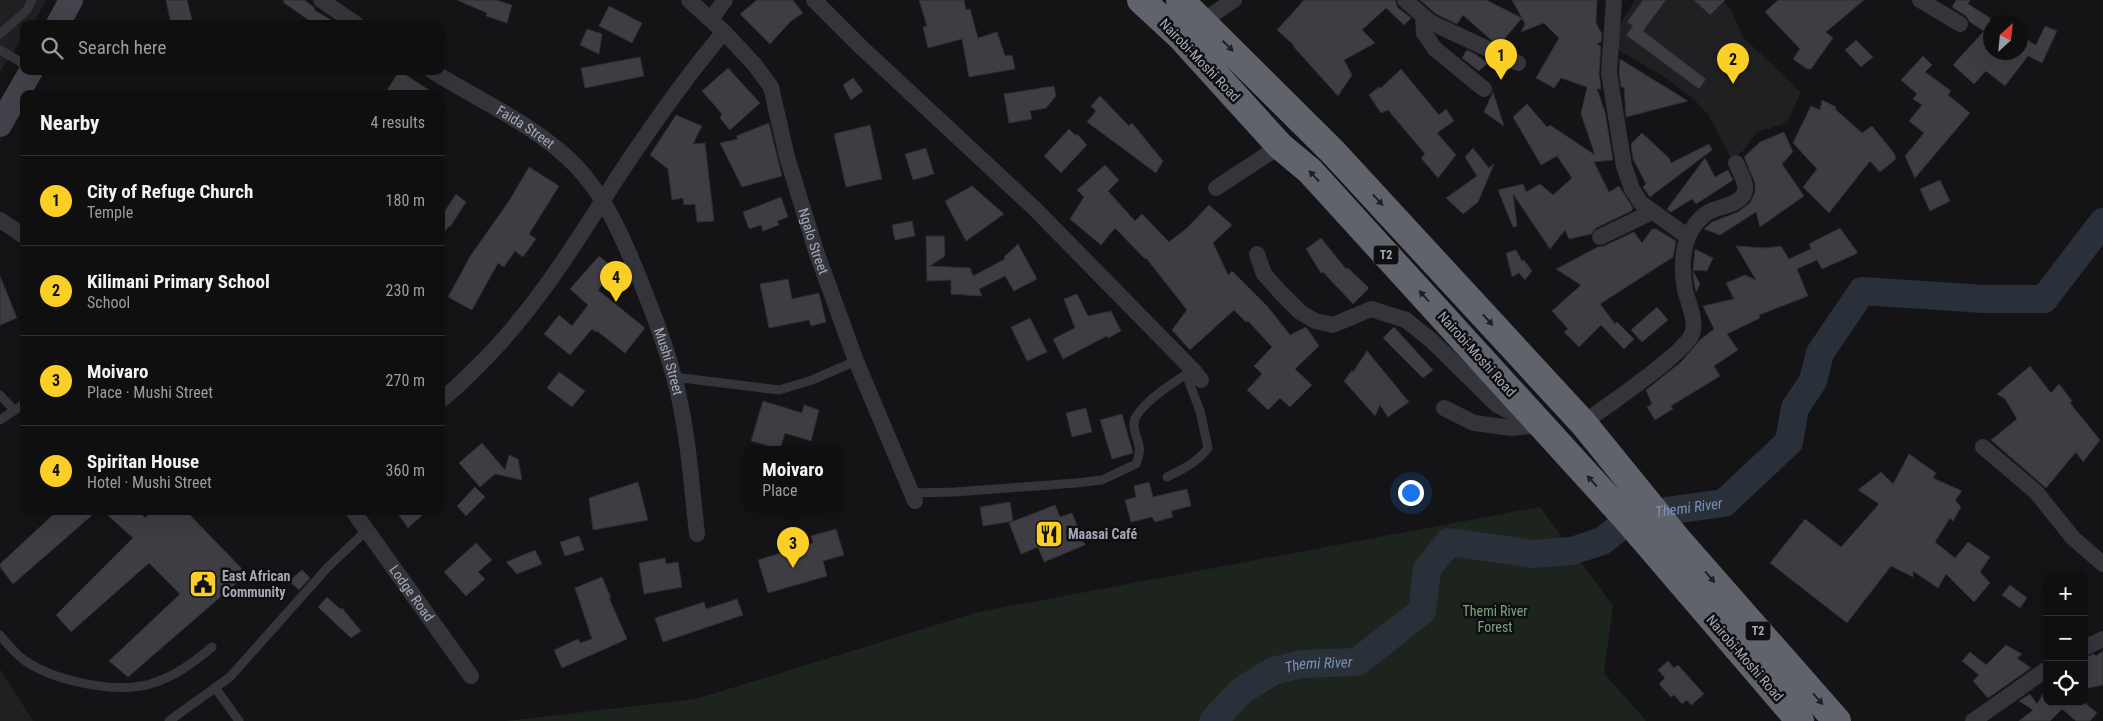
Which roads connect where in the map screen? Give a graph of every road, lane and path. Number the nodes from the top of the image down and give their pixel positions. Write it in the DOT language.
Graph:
graph roads {
  1 [pos="32,0"];
  2 [pos="71,0"];
  3 [pos="321,0"];
  4 [pos="689,0"];
  5 [pos="725,0"];
  6 [pos="814,0"];
  7 [pos="1141,0"];
  8 [pos="1180,0"];
  9 [pos="1234,0"];
  10 [pos="1405,0"];
  11 [pos="1614,0"];
  12 [pos="1920,0"];
  13 [pos="1423,16"];
  14 [pos="711,19"];
  15 [pos="60,20"];
  16 [pos="350,20"];
  17 [pos="1203,21"];
  18 [pos="1960,24"];
  19 [pos="724,32"];
  20 [pos="0,34"];
  21 [pos="0,50"];
  22 [pos="20,62"];
  23 [pos="1518,63"];
  24 [pos="29,75"];
  25 [pos="439,75"];
  26 [pos="1484,89"];
  27 [pos="20,90"];
  28 [pos="20,90"];
  29 [pos="0,125"];
  30 [pos="1280,146"];
  31 [pos="1736,163"];
  32 [pos="1216,188"];
  33 [pos="603,201"];
  34 [pos="1652,212"];
  35 [pos="0,220"];
  36 [pos="20,233"];
  37 [pos="1600,237"];
  38 [pos="1688,237"];
  39 [pos="1257,254"];
  40 [pos="856,361"];
  41 [pos="1193,375"];
  42 [pos="674,377"];
  43 [pos="0,395"];
  44 [pos="445,396"];
  45 [pos="20,406"];
  46 [pos="1444,408"];
  47 [pos="14,410"];
  48 [pos="0,420"];
  49 [pos="1538,421"];
  50 [pos="1583,423"];
  51 [pos="1983,447"];
  52 [pos="1167,477"];
  53 [pos="914,497"];
  54 [pos="1635,509"];
  55 [pos="356,515"];
  56 [pos="368,529"];
  57 [pos="697,534"];
  58 [pos="1667,547"];
  59 [pos="2103,564"];
  60 [pos="0,635"];
  61 [pos="2103,639"];
  62 [pos="2088,646"];
  63 [pos="212,647"];
  64 [pos="2043,672"];
  65 [pos="471,676"];
  66 [pos="216,689"];
  67 [pos="170,721"];
  68 [pos="239,721"];
  69 [pos="1800,721"];
  70 [pos="1837,721"];
  71 [pos="1974,721"];
  1 -- 20 [label="lane"];
  2 -- 15 [label="street"];
  3 -- 16 [label="street"];
  4 -- 14 [label="street, Ngalo Street"];
  5 -- 14 [label="street"];
  6 -- 41 [label="street"];
  7 -- 30 [label="highway, Nairobi-Moshi Road / T2"];
  8 -- 17 [label="highway, Nairobi-Moshi Road / T2"];
  9 -- 17 [label="street"];
  10 -- 13 [label="street"];
  11 -- 34 [label="street"];
  12 -- 18 [label="street"];
  13 -- 23 [label="street"];
  13 -- 26 [label="street"];
  14 -- 19 [label="street, Ngalo Street"];
  17 -- 50 [label="highway, Nairobi-Moshi Road / T2, one-way"];
  19 -- 33 [label="street"];
  19 -- 40 [label="street, Ngalo Street"];
  21 -- 22 [label="lane"];
  24 -- 27 [label="street"];
  25 -- 33 [label="street, Faida Street"];
  28 -- 29 [label="street"];
  30 -- 32 [label="street"];
  49 -- 30 [label="highway, Nairobi-Moshi Road / T2, one-way"];
  31 -- 38 [label="street"];
  33 -- 42 [label="street, Mushi Street"];
  33 -- 44 [label="street"];
  34 -- 37 [label="street"];
  34 -- 38 [label="street"];
  35 -- 36 [label="street"];
  38 -- 50 [label="street"];
  39 -- 49 [label="street"];
  40 -- 42 [label="lane"];
  40 -- 53 [label="street, Ngalo Street"];
  41 -- 52 [label="lane"];
  41 -- 53 [label="lane"];
  42 -- 57 [label="street, Mushi Street"];
  43 -- 47 [label="lane"];
  45 -- 47 [label="lane"];
  46 -- 49 [label="street"];
  47 -- 48 [label="lane"];
  54 -- 49 [label="highway, Nairobi-Moshi Road / T2, one-way"];
  50 -- 54 [label="highway, Nairobi-Moshi Road / T2"];
  51 -- 59 [label="street"];
  54 -- 58 [label="highway, Nairobi-Moshi Road / T2"];
  55 -- 56 [label="street, Lodge Road"];
  56 -- 65 [label="street, Lodge Road"];
  56 -- 66 [label="lane"];
  58 -- 69 [label="highway, Nairobi-Moshi Road / T2"];
  58 -- 70 [label="highway, Nairobi-Moshi Road / T2, one-way"];
  60 -- 63 [label="lane"];
  61 -- 62 [label="street"];
  64 -- 71 [label="street"];
  66 -- 67 [label="lane"];
  66 -- 68 [label="lane"];
}
